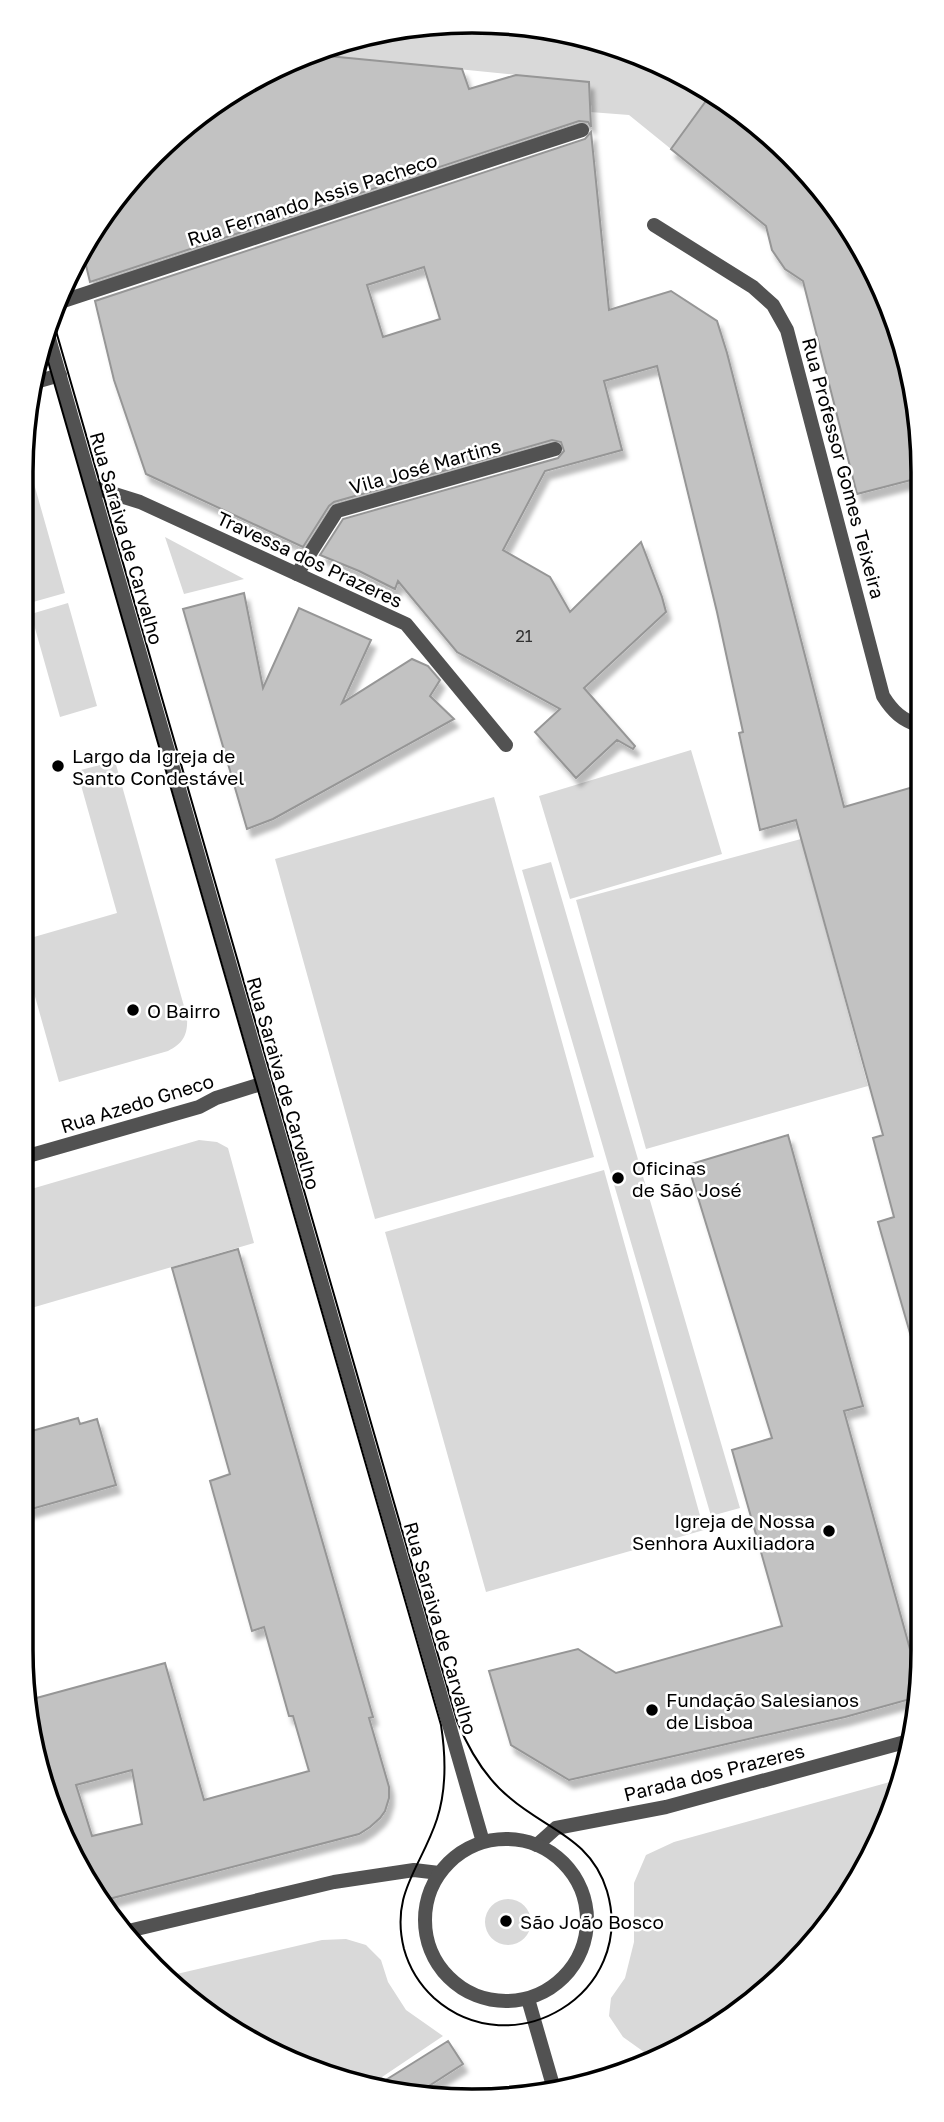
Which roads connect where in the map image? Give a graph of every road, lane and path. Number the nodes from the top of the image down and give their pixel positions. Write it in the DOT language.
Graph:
graph roads {
  1 [pos="582,130"];
  2 [pos="653,225"];
  3 [pos="69,299"];
  4 [pos="52,347"];
  5 [pos="60,375"];
  6 [pos="43,380"];
  7 [pos="555,449"];
  8 [pos="92,487"];
  9 [pos="298,574"];
  10 [pos="911,723"];
  11 [pos="506,745"];
  12 [pos="264,1083"];
  13 [pos="33,1155"];
  14 [pos="900,1743"];
  15 [pos="483,1842"];
  16 [pos="537,1845"];
  17 [pos="439,1873"];
  18 [pos="134,1930"];
  19 [pos="528,1999"];
  20 [pos="552,2081"];
  1 -- 3 [label="street, Rua Fernando Assis Pacheco"];
  2 -- 10 [label="street, Rua Professor Gomes Teixeira"];
  4 -- 5 [label="street, Rua Saraiva de Carvalho"];
  5 -- 6 [label="street"];
  5 -- 8 [label="street, Rua Saraiva de Carvalho"];
  7 -- 9 [label="street, Vila José Martins"];
  8 -- 9 [label="street, Travessa dos Prazeres"];
  8 -- 12 [label="street, Rua Saraiva de Carvalho"];
  9 -- 11 [label="street, Travessa dos Prazeres"];
  12 -- 13 [label="street, Rua Azedo Gneco"];
  12 -- 15 [label="street, Rua Saraiva de Carvalho"];
  14 -- 16 [label="street, Parada dos Prazeres"];
  15 -- 16 [label="street"];
  15 -- 17 [label="street"];
  16 -- 19 [label="street"];
  17 -- 18 [label="street"];
  17 -- 19 [label="street"];
  19 -- 20 [label="street"];
}
